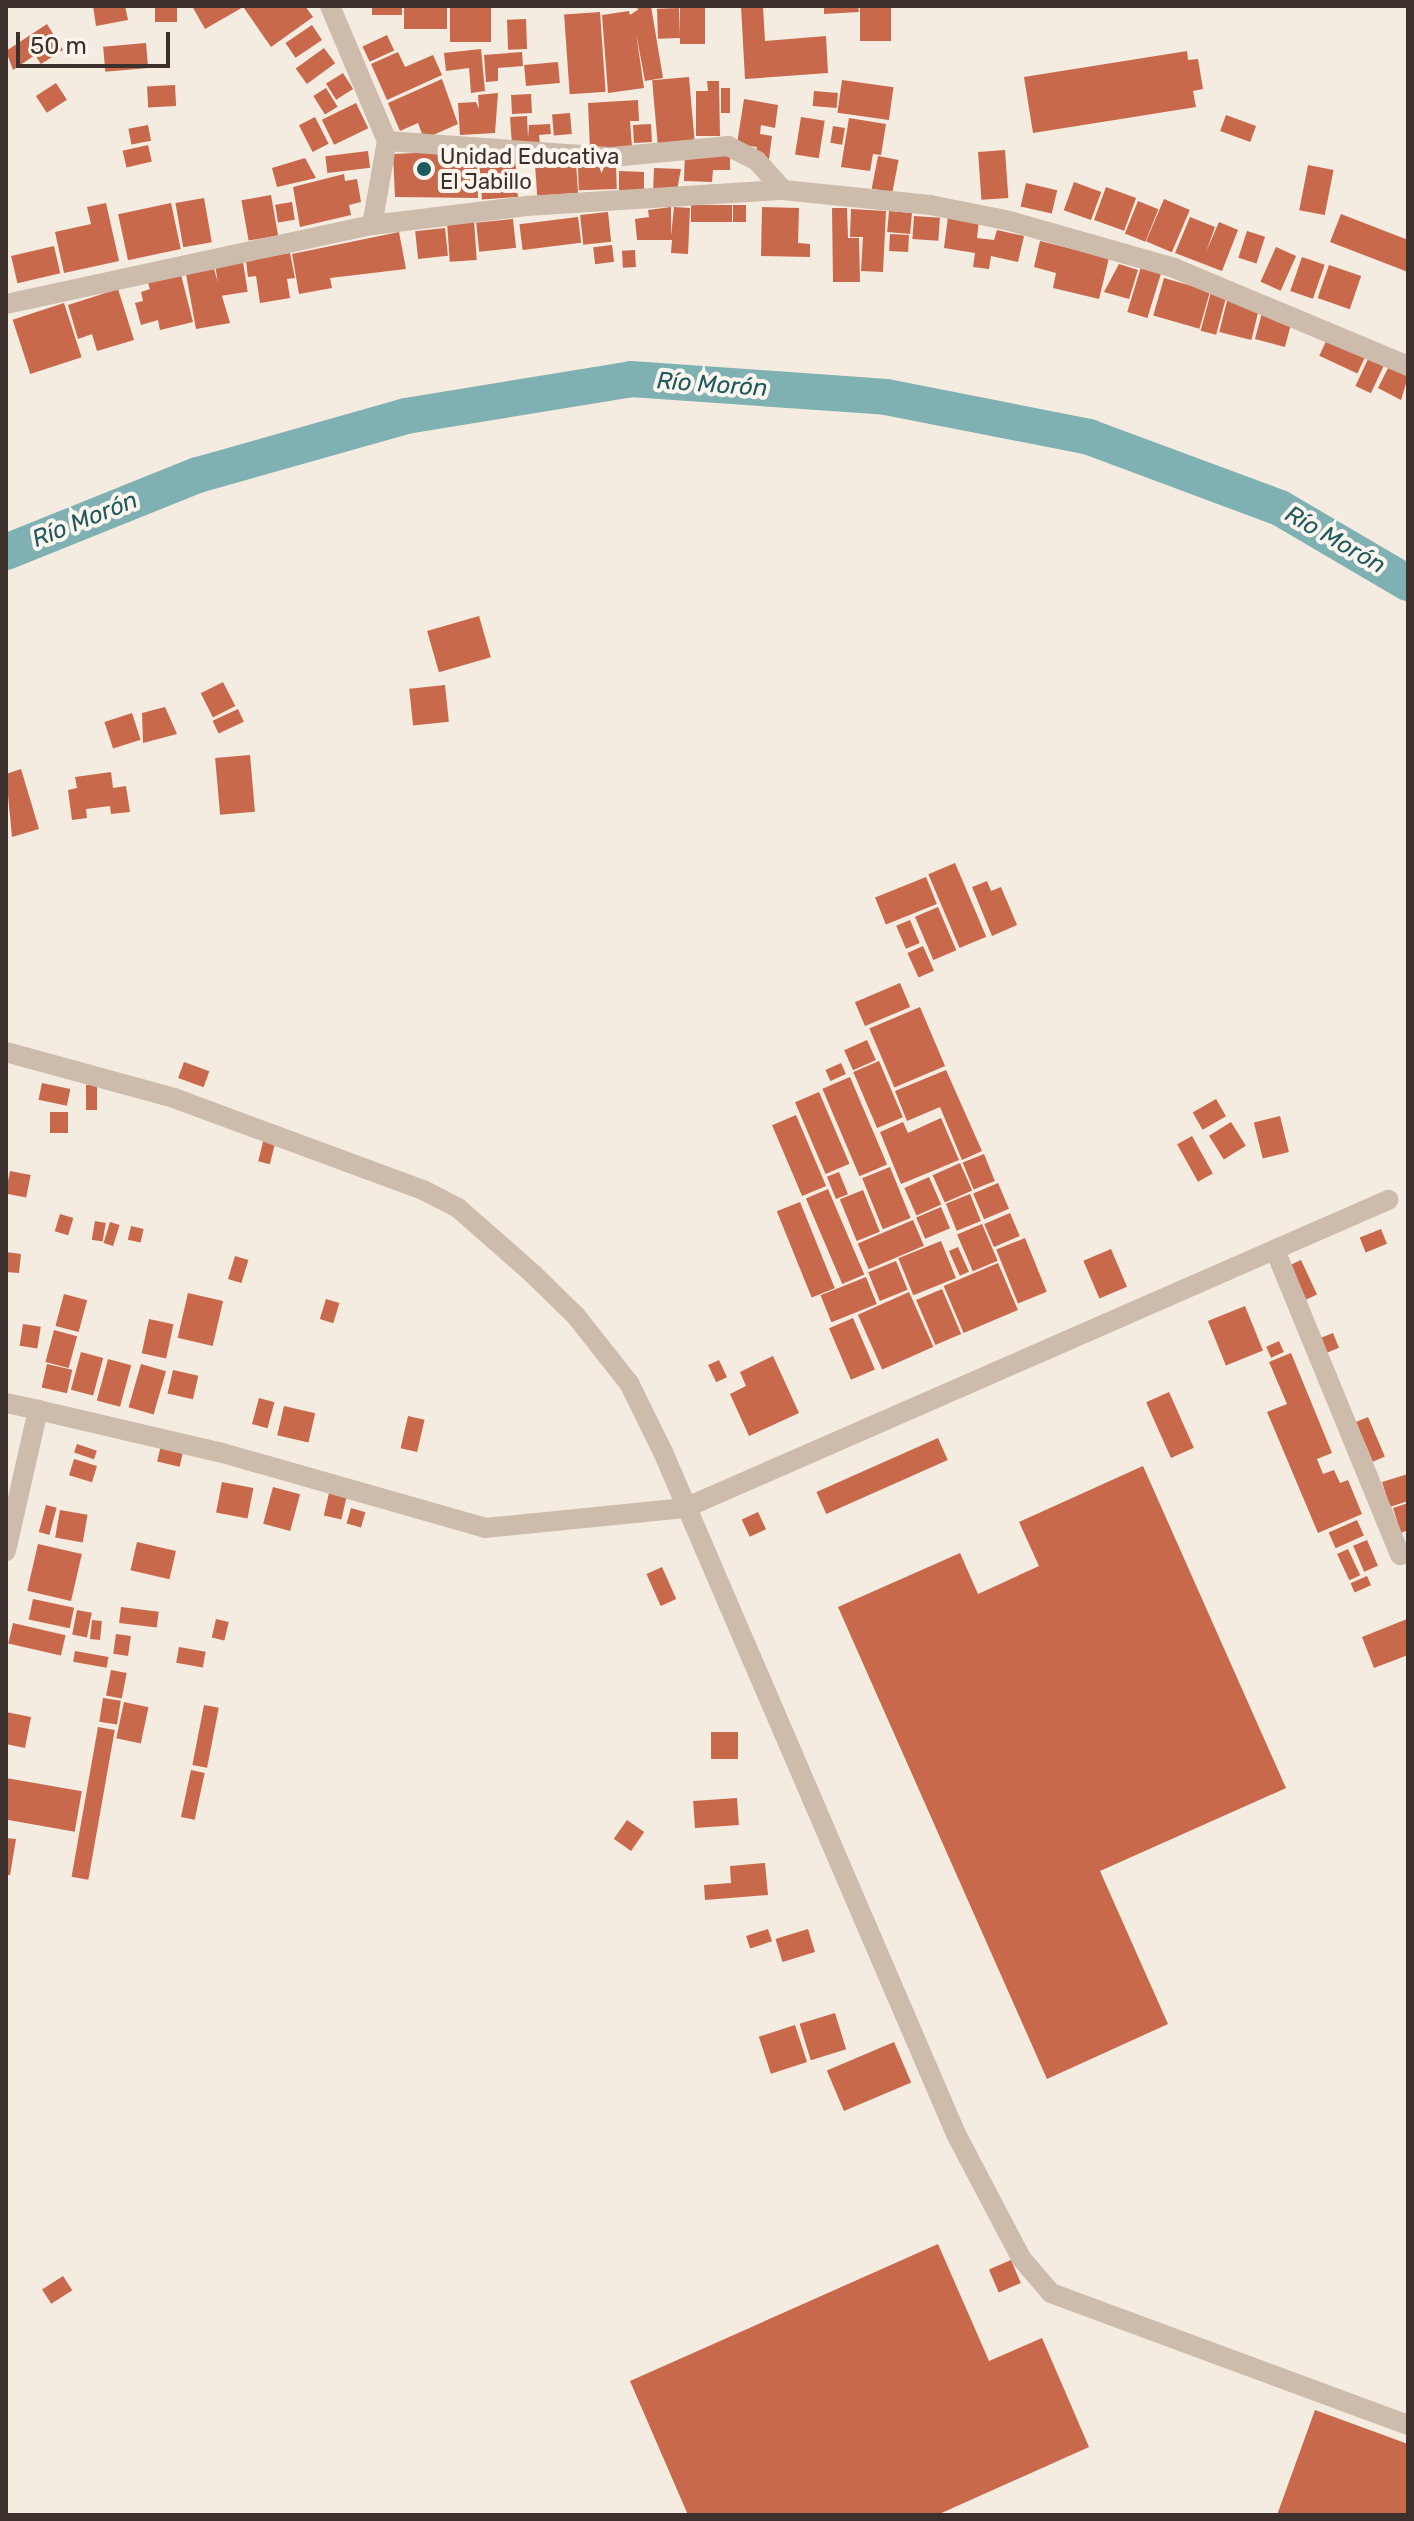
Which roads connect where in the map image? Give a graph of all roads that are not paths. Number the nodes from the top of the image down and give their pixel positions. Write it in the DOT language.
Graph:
graph roads {
  1 [pos="330,6"];
  2 [pos="387,141"];
  3 [pos="783,190"];
  4 [pos="372,225"];
  5 [pos="6,304"];
  6 [pos="1408,366"];
  7 [pos="6,1052"];
  8 [pos="1388,1200"];
  9 [pos="1275,1250"];
  10 [pos="6,1403"];
  11 [pos="38,1410"];
  12 [pos="685,1508"];
  13 [pos="6,1551"];
  14 [pos="1400,1555"];
  15 [pos="1408,2425"];
  1 -- 2 [label="street"];
  2 -- 3 [label="street"];
  2 -- 4 [label="street"];
  3 -- 4 [label="street"];
  3 -- 6 [label="street"];
  4 -- 5 [label="street"];
  7 -- 12 [label="street"];
  8 -- 9 [label="street"];
  9 -- 12 [label="street"];
  9 -- 14 [label="street"];
  10 -- 11 [label="street"];
  11 -- 12 [label="street"];
  11 -- 13 [label="street"];
  12 -- 15 [label="street"];
}
